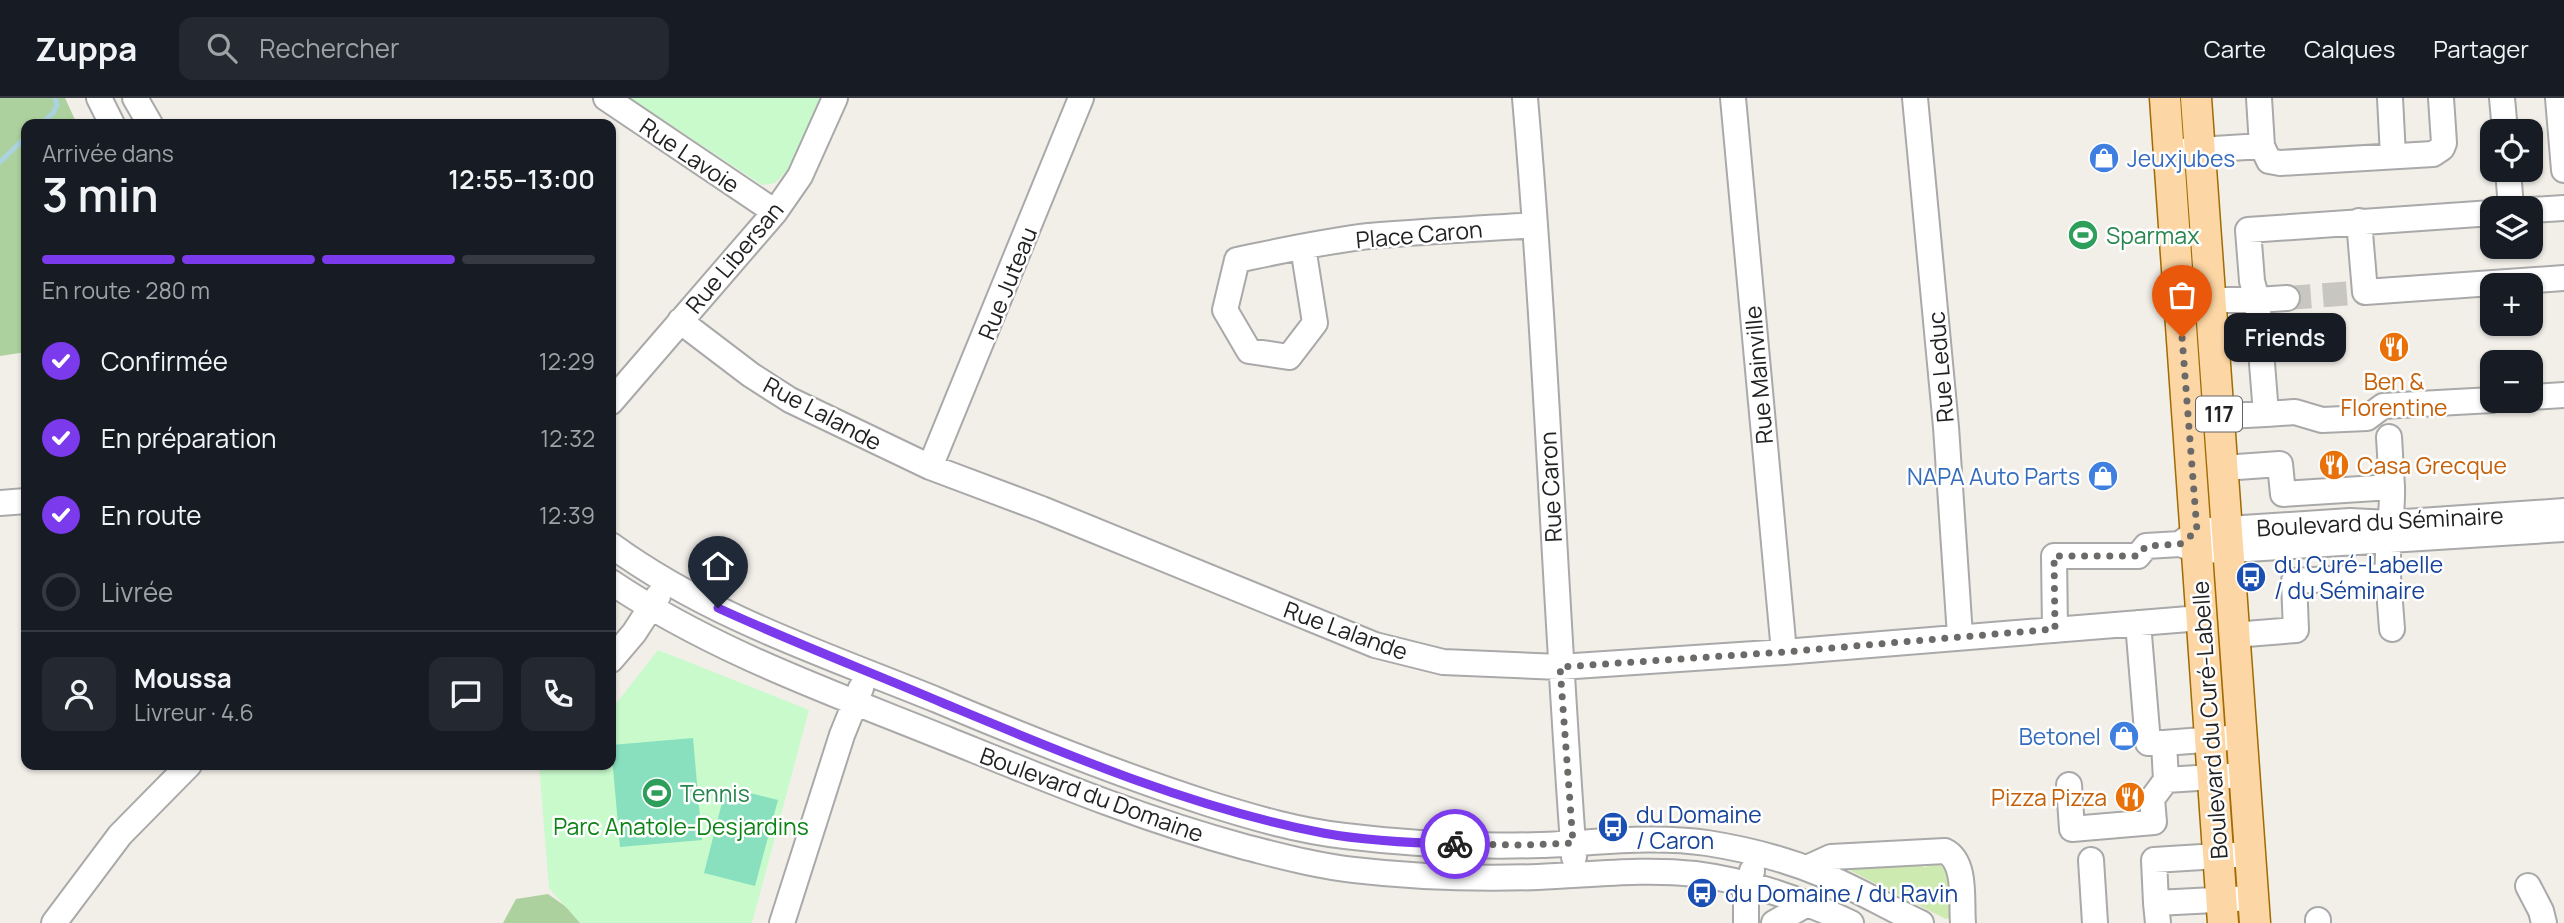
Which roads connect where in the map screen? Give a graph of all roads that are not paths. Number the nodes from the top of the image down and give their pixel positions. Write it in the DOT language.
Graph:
graph roads {
  1 [pos="99,98"];
  2 [pos="135,98"];
  3 [pos="606,98"];
  4 [pos="835,98"];
  5 [pos="1082,98"];
  6 [pos="1525,98"];
  7 [pos="1733,98"];
  8 [pos="1914,98"];
  9 [pos="2165,98"];
  10 [pos="2196,98"];
  11 [pos="2259,98"];
  12 [pos="2390,98"];
  13 [pos="2441,98"];
  14 [pos="2502,98"];
  15 [pos="2558,98"];
  16 [pos="110,119"];
  17 [pos="146,119"];
  18 [pos="2504,119"];
  19 [pos="2262,146"];
  20 [pos="2200,150"];
  21 [pos="2169,151"];
  22 [pos="2393,156"];
  23 [pos="2564,170"];
  24 [pos="2564,208"];
  25 [pos="2543,209"];
  26 [pos="775,212"];
  27 [pos="2480,214"];
  28 [pos="2359,221"];
  29 [pos="1535,225"];
  30 [pos="1303,247"];
  31 [pos="2564,278"];
  32 [pos="2211,298"];
  33 [pos="2287,298"];
  34 [pos="2257,300"];
  35 [pos="2179,302"];
  36 [pos="680,321"];
  37 [pos="2564,395"];
  38 [pos="616,396"];
  39 [pos="2543,396"];
  40 [pos="2480,401"];
  41 [pos="2266,414"];
  42 [pos="2220,416"];
  43 [pos="2187,418"];
  44 [pos="2389,437"];
  45 [pos="930,467"];
  46 [pos="2223,468"];
  47 [pos="2392,487"];
  48 [pos="21,501"];
  49 [pos="0,503"];
  50 [pos="2564,511"];
  51 [pos="2564,529"];
  52 [pos="2390,532"];
  53 [pos="2228,539"];
  54 [pos="2192,542"];
  55 [pos="616,548"];
  56 [pos="2388,576"];
  57 [pos="666,581"];
  58 [pos="616,585"];
  59 [pos="651,608"];
  60 [pos="2201,618"];
  61 [pos="2138,623"];
  62 [pos="2055,629"];
  63 [pos="2392,629"];
  64 [pos="2234,635"];
  65 [pos="1960,636"];
  66 [pos="1784,652"];
  67 [pos="616,654"];
  68 [pos="1560,667"];
  69 [pos="867,672"];
  70 [pos="855,703"];
  71 [pos="2242,737"];
  72 [pos="2210,740"];
  73 [pos="2164,743"];
  74 [pos="184,770"];
  75 [pos="2245,775"];
  76 [pos="2213,777"];
  77 [pos="2166,780"];
  78 [pos="2069,785"];
  79 [pos="1573,843"];
  80 [pos="1756,853"];
  81 [pos="2250,853"];
  82 [pos="2218,856"];
  83 [pos="2091,860"];
  84 [pos="1807,868"];
  85 [pos="1575,875"];
  86 [pos="1748,884"];
  87 [pos="2528,886"];
  88 [pos="1807,904"];
  89 [pos="2222,911"];
  90 [pos="2254,911"];
  91 [pos="2157,913"];
  92 [pos="54,923"];
  93 [pos="782,923"];
  94 [pos="1746,923"];
  95 [pos="1774,923"];
  96 [pos="1851,923"];
  97 [pos="1921,923"];
  98 [pos="1963,923"];
  99 [pos="2095,923"];
  100 [pos="2544,923"];
  1 -- 16 [label="street"];
  2 -- 17 [label="street"];
  3 -- 26 [label="street, Rue Lavoie"];
  4 -- 26 [label="street, Rue Libersan"];
  5 -- 45 [label="street, Rue Juteau"];
  6 -- 29 [label="street, Rue Caron"];
  7 -- 66 [label="street, Rue Mainville"];
  8 -- 65 [label="street, Rue Leduc"];
  9 -- 21 [label="main road, Boulevard du Curé-Labelle / 117"];
  10 -- 20 [label="main road, Boulevard du Curé-Labelle / 117"];
  11 -- 19 [label="street"];
  12 -- 22 [label="street"];
  13 -- 22 [label="street"];
  14 -- 18 [label="street"];
  15 -- 23 [label="street"];
  19 -- 20 [label="street"];
  19 -- 22 [label="street"];
  20 -- 21 [label="street"];
  20 -- 32 [label="main road, Boulevard du Curé-Labelle / 117"];
  21 -- 35 [label="main road, Boulevard du Curé-Labelle / 117"];
  24 -- 25 [label="street"];
  26 -- 36 [label="street, Rue Libersan"];
  27 -- 28 [label="street"];
  28 -- 31 [label="street"];
  28 -- 34 [label="street"];
  29 -- 30 [label="street, Place Caron"];
  29 -- 68 [label="street, Rue Caron"];
  30 -- 30 [label="street, Place Caron"];
  32 -- 34 [label="street"];
  32 -- 35 [label="street"];
  32 -- 42 [label="main road, Boulevard du Curé-Labelle / 117"];
  33 -- 34 [label="street"];
  34 -- 41 [label="street"];
  35 -- 43 [label="main road, Boulevard du Curé-Labelle / 117"];
  36 -- 38 [label="street, Rue Libersan"];
  36 -- 45 [label="street, Rue Lalande"];
  37 -- 39 [label="street"];
  40 -- 41 [label="street"];
  41 -- 42 [label="street"];
  42 -- 43 [label="street"];
  42 -- 46 [label="main road, Boulevard du Curé-Labelle / 117"];
  43 -- 54 [label="main road, Boulevard du Curé-Labelle / 117"];
  44 -- 47 [label="street"];
  45 -- 68 [label="street, Rue Lalande"];
  46 -- 47 [label="street"];
  46 -- 53 [label="main road, Boulevard du Curé-Labelle / 117"];
  47 -- 52 [label="street"];
  48 -- 49 [label="street"];
  50 -- 52 [label="street, Boulevard du Séminaire"];
  51 -- 52 [label="street, Boulevard du Séminaire"];
  52 -- 53 [label="street, Boulevard du Séminaire"];
  52 -- 56 [label="street"];
  53 -- 54 [label="street, Boulevard du Séminaire"];
  53 -- 64 [label="main road, Boulevard du Curé-Labelle / 117"];
  54 -- 60 [label="main road, Boulevard du Curé-Labelle / 117"];
  54 -- 62 [label="street, Boulevard du Séminaire"];
  55 -- 57 [label="street, Boulevard du Domaine"];
  56 -- 63 [label="street"];
  56 -- 64 [label="street"];
  57 -- 59 [label="street"];
  57 -- 69 [label="street, Boulevard du Domaine"];
  58 -- 59 [label="street, Boulevard du Domaine"];
  59 -- 67 [label="street"];
  59 -- 70 [label="street, Boulevard du Domaine"];
  60 -- 61 [label="street, Rue Lalande"];
  60 -- 72 [label="main road, Boulevard du Curé-Labelle / 117"];
  61 -- 62 [label="street, Rue Lalande"];
  61 -- 73 [label="street"];
  62 -- 65 [label="street, Rue Lalande"];
  64 -- 71 [label="main road, Boulevard du Curé-Labelle / 117"];
  65 -- 66 [label="street, Rue Lalande"];
  66 -- 68 [label="street, Rue Lalande"];
  68 -- 79 [label="street, Rue Caron"];
  69 -- 70 [label="street"];
  69 -- 79 [label="street, Boulevard du Domaine"];
  70 -- 85 [label="street, Boulevard du Domaine"];
  70 -- 93 [label="street"];
  71 -- 72 [label="street"];
  71 -- 75 [label="main road, Boulevard du Curé-Labelle / 117"];
  72 -- 73 [label="street"];
  72 -- 76 [label="main road, Boulevard du Curé-Labelle / 117"];
  73 -- 77 [label="street"];
  74 -- 92 [label="street"];
  75 -- 76 [label="street"];
  75 -- 81 [label="main road, Boulevard du Curé-Labelle / 117"];
  76 -- 77 [label="street"];
  76 -- 82 [label="main road, Boulevard du Curé-Labelle / 117"];
  77 -- 78 [label="street"];
  79 -- 80 [label="street, Boulevard du Domaine"];
  79 -- 85 [label="street, Rue Caron"];
  80 -- 84 [label="street, Boulevard du Domaine"];
  80 -- 86 [label="street"];
  81 -- 82 [label="street"];
  81 -- 90 [label="main road, Boulevard du Curé-Labelle / 117"];
  82 -- 89 [label="main road, Boulevard du Curé-Labelle / 117"];
  82 -- 91 [label="street"];
  83 -- 99 [label="street"];
  84 -- 97 [label="street, Boulevard du Domaine"];
  84 -- 98 [label="street"];
  85 -- 86 [label="street, Boulevard du Domaine"];
  86 -- 88 [label="street, Boulevard du Domaine"];
  86 -- 94 [label="street"];
  87 -- 100 [label="street"];
  88 -- 95 [label="street"];
  88 -- 96 [label="street, Boulevard du Domaine"];
  89 -- 90 [label="street"];
  89 -- 91 [label="street"];
}
